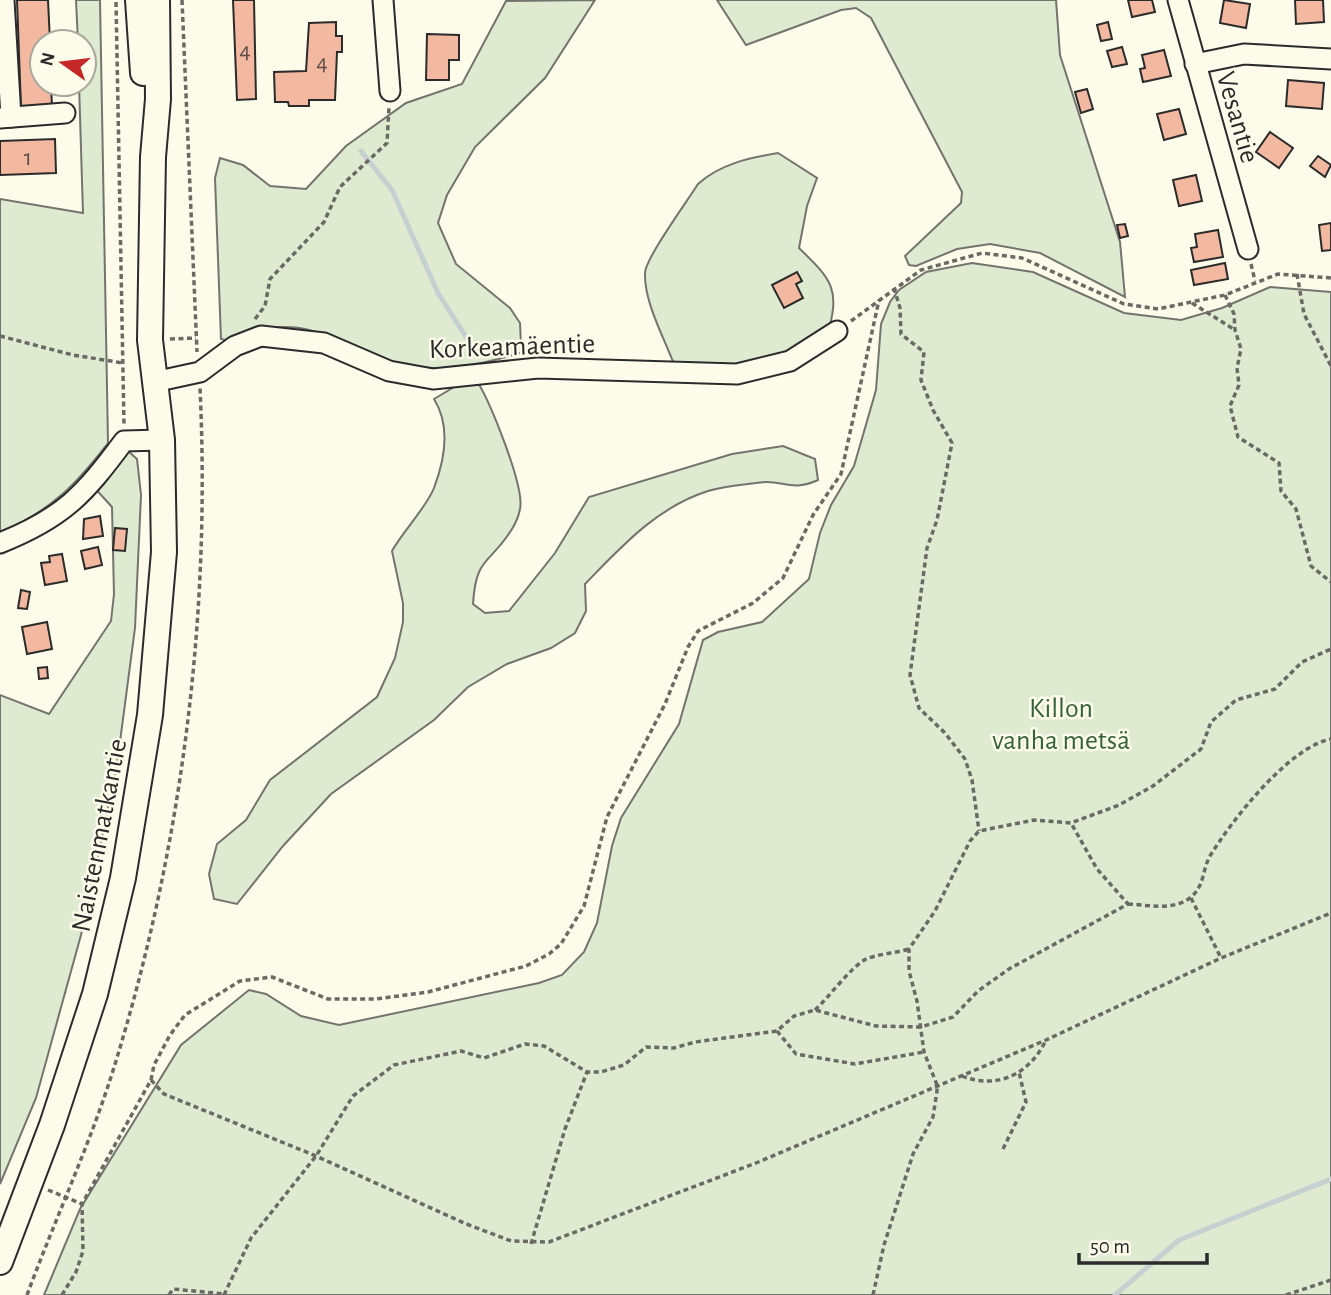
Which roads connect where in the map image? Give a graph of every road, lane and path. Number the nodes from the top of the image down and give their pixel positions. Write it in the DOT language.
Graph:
graph roads {
  1 [pos="4,0"];
  2 [pos="116,0"];
  3 [pos="138,0"];
  4 [pos="157,0"];
  5 [pos="383,0"];
  6 [pos="1178,0"];
  7 [pos="1331,59"];
  8 [pos="1195,64"];
  9 [pos="390,91"];
  10 [pos="65,113"];
  11 [pos="5,117"];
  12 [pos="153,158"];
  13 [pos="1248,249"];
  14 [pos="1296,274"];
  15 [pos="1331,278"];
  16 [pos="894,288"];
  17 [pos="1226,295"];
  18 [pos="879,300"];
  19 [pos="1192,303"];
  20 [pos="1235,330"];
  21 [pos="837,331"];
  22 [pos="0,336"];
  23 [pos="235,346"];
  24 [pos="123,363"];
  25 [pos="1331,366"];
  26 [pos="161,382"];
  27 [pos="124,440"];
  28 [pos="162,440"];
  29 [pos="0,543"];
  30 [pos="1331,582"];
  31 [pos="1331,649"];
  32 [pos="1331,739"];
  33 [pos="1071,823"];
  34 [pos="979,831"];
  35 [pos="1191,898"];
  36 [pos="1128,904"];
  37 [pos="1331,913"];
  38 [pos="909,949"];
  39 [pos="1221,958"];
  40 [pos="815,1010"];
  41 [pos="921,1027"];
  42 [pos="777,1031"];
  43 [pos="1046,1040"];
  44 [pos="924,1052"];
  45 [pos="587,1072"];
  46 [pos="1019,1072"];
  47 [pos="960,1075"];
  48 [pos="151,1080"];
  49 [pos="937,1085"];
  50 [pos="1003,1149"];
  51 [pos="316,1156"];
  52 [pos="65,1198"];
  53 [pos="82,1203"];
  54 [pos="13,1225"];
  55 [pos="530,1244"];
  56 [pos="0,1249"];
  57 [pos="0,1262"];
  58 [pos="1331,1280"];
  59 [pos="225,1294"];
  60 [pos="62,1295"];
  61 [pos="169,1295"];
  62 [pos="873,1295"];
  63 [pos="1286,1295"];
  1 -- 11 [label="street"];
  2 -- 24 [label="path"];
  3 -- 12 [label="main road, Naistenmatkantie"];
  4 -- 12 [label="main road, Naistenmatkantie"];
  5 -- 9 [label="street"];
  6 -- 8 [label="street, Vesantie"];
  7 -- 8 [label="street"];
  8 -- 13 [label="street, Vesantie"];
  9 -- 23 [label="path"];
  10 -- 11 [label="street"];
  12 -- 26 [label="main road, Naistenmatkantie"];
  14 -- 15 [label="path"];
  14 -- 17 [label="path"];
  14 -- 25 [label="path"];
  16 -- 18 [label="path"];
  16 -- 19 [label="path"];
  16 -- 34 [label="path"];
  17 -- 19 [label="path"];
  17 -- 20 [label="path"];
  18 -- 21 [label="path"];
  18 -- 48 [label="path"];
  19 -- 20 [label="path"];
  20 -- 30 [label="path"];
  21 -- 23 [label="street, Korkeamäentie"];
  22 -- 24 [label="path"];
  23 -- 26 [label="street, Korkeamäentie"];
  24 -- 27 [label="path"];
  26 -- 28 [label="main road, Naistenmatkantie"];
  27 -- 28 [label="street"];
  27 -- 29 [label="street"];
  28 -- 54 [label="main road, Naistenmatkantie"];
  31 -- 33 [label="path"];
  32 -- 35 [label="path"];
  33 -- 34 [label="path"];
  33 -- 36 [label="path"];
  34 -- 38 [label="path"];
  35 -- 36 [label="path"];
  35 -- 39 [label="path"];
  36 -- 41 [label="path"];
  37 -- 39 [label="path"];
  38 -- 40 [label="path"];
  38 -- 41 [label="path"];
  39 -- 43 [label="path"];
  40 -- 41 [label="path"];
  40 -- 42 [label="path"];
  41 -- 44 [label="path"];
  42 -- 44 [label="path"];
  42 -- 45 [label="path"];
  43 -- 46 [label="path"];
  43 -- 47 [label="path"];
  44 -- 49 [label="path"];
  45 -- 51 [label="path"];
  45 -- 55 [label="path"];
  46 -- 47 [label="path"];
  46 -- 50 [label="path"];
  47 -- 49 [label="path"];
  48 -- 51 [label="path"];
  48 -- 53 [label="path"];
  49 -- 55 [label="path"];
  49 -- 62 [label="path"];
  51 -- 55 [label="path"];
  51 -- 59 [label="path"];
  52 -- 53 [label="path"];
  53 -- 60 [label="path"];
  54 -- 56 [label="main road, Naistenmatkantie"];
  54 -- 57 [label="main road, Naistenmatkantie"];
  58 -- 63 [label="path"];
  59 -- 61 [label="path"];
}
